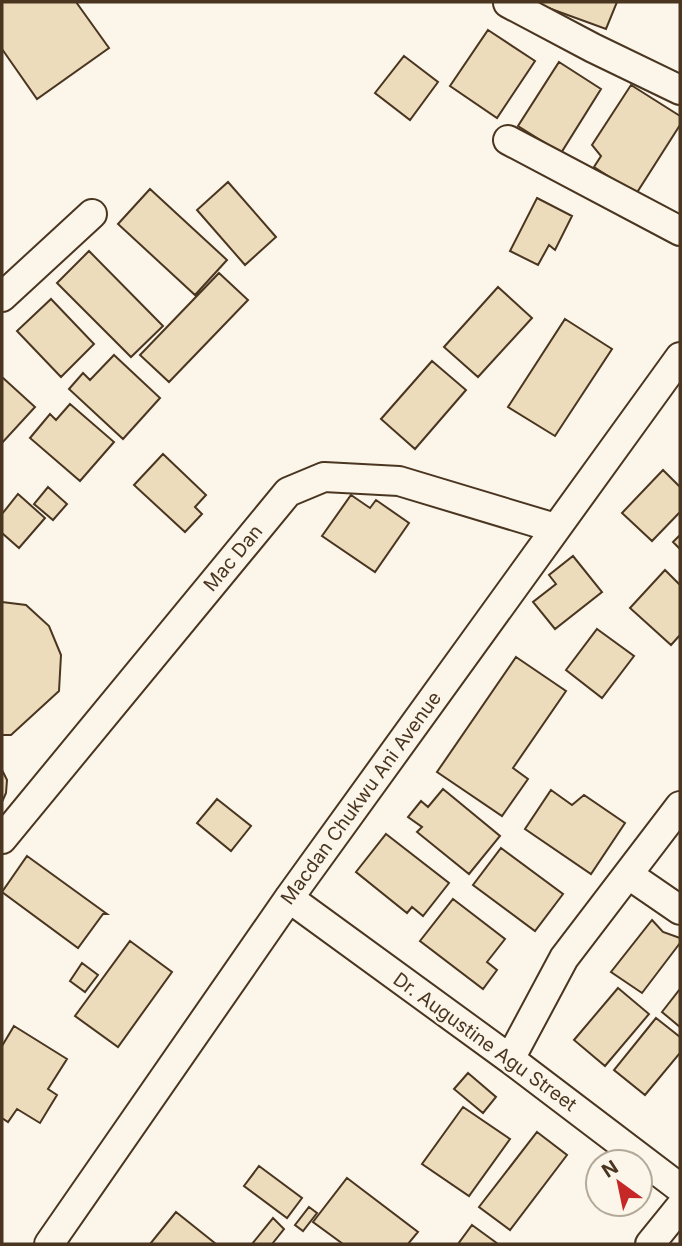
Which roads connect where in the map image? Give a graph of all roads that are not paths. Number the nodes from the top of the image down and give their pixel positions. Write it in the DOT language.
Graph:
graph roads {
  1 [pos="508,3"];
  2 [pos="680,90"];
  3 [pos="508,140"];
  4 [pos="92,214"];
  5 [pos="680,231"];
  6 [pos="2,297"];
  7 [pos="680,356"];
  8 [pos="555,528"];
  9 [pos="680,806"];
  10 [pos="2,839"];
  11 [pos="629,875"];
  12 [pos="289,898"];
  13 [pos="680,910"];
  14 [pos="510,1059"];
  15 [pos="680,1188"];
  16 [pos="680,1207"];
  17 [pos="49,1244"];
  18 [pos="650,1244"];
  1 -- 2 [label="street"];
  3 -- 5 [label="street"];
  4 -- 6 [label="street"];
  7 -- 8 [label="street, Macdan Chukwu Ani Avenue"];
  8 -- 10 [label="street, Mac Dan"];
  8 -- 12 [label="street, Macdan Chukwu Ani Avenue"];
  9 -- 11 [label="street"];
  11 -- 13 [label="street"];
  11 -- 14 [label="street"];
  12 -- 14 [label="street, Dr. Augustine Agu Street"];
  12 -- 17 [label="street, Macdan Chukwu Ani Avenue"];
  14 -- 15 [label="street, Dr. Augustine Agu Street"];
  16 -- 18 [label="street"];
}
